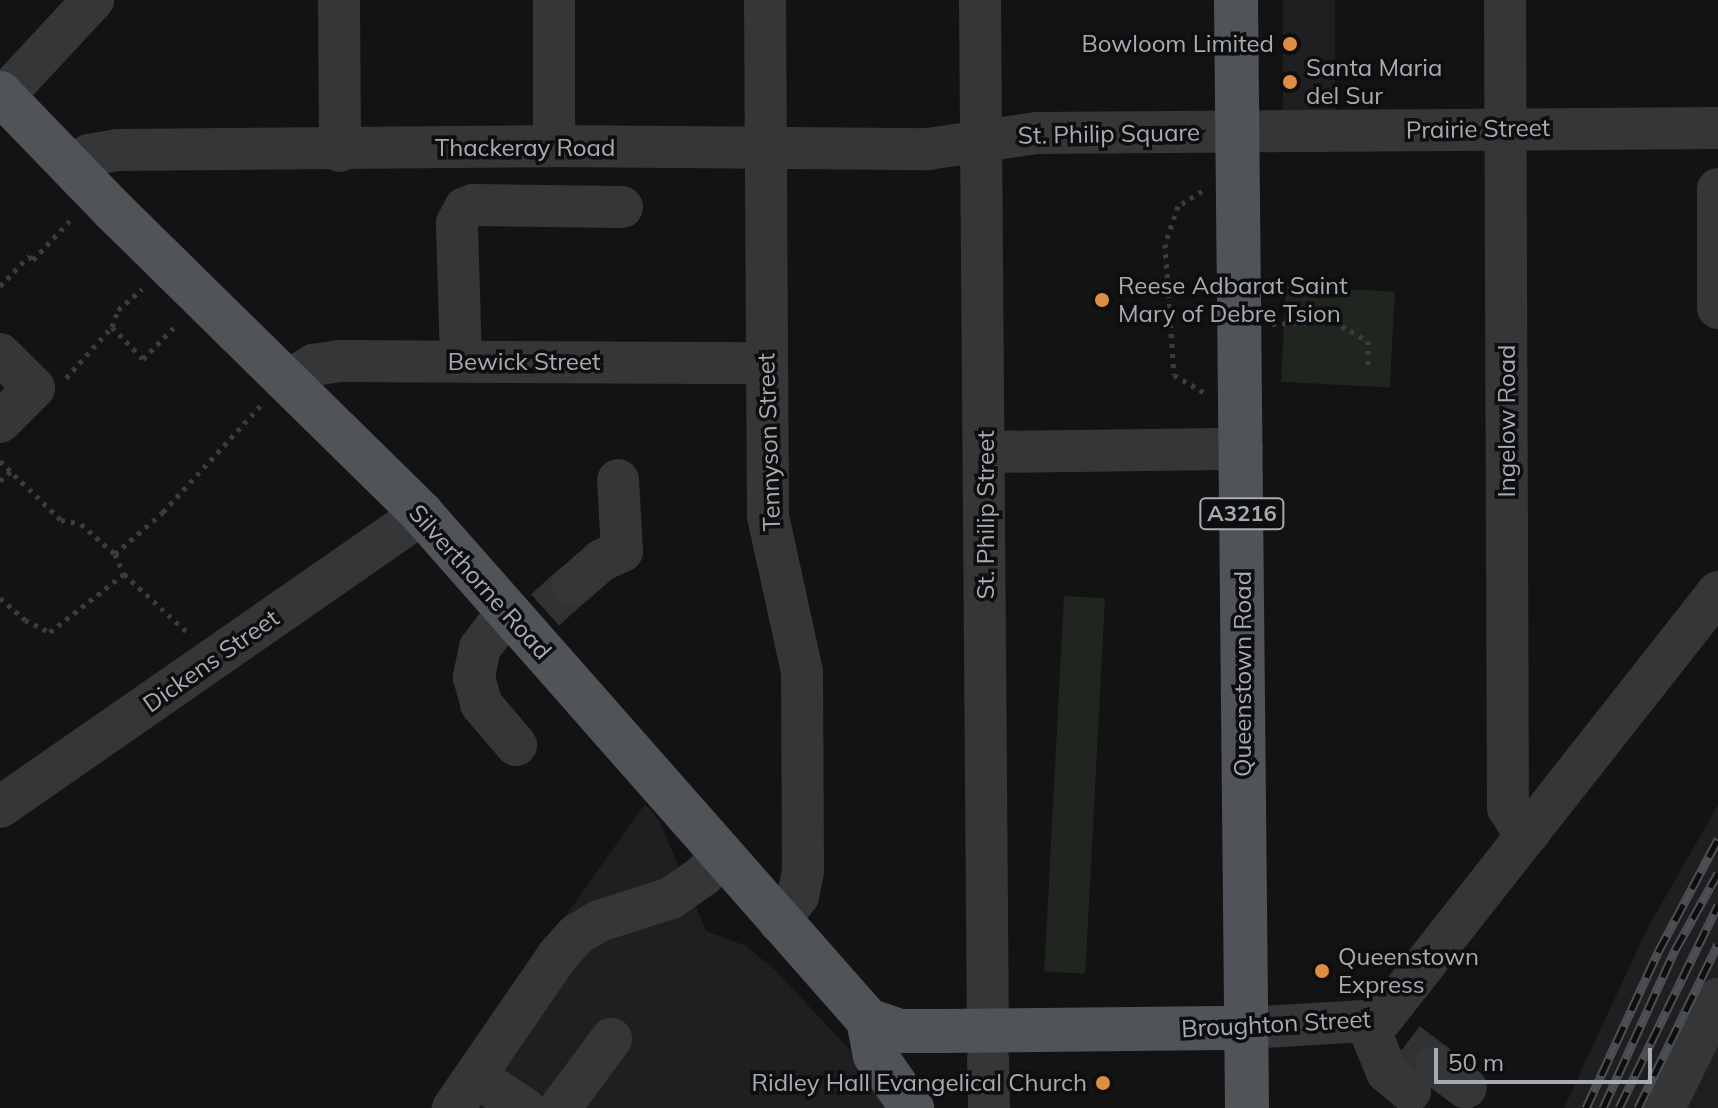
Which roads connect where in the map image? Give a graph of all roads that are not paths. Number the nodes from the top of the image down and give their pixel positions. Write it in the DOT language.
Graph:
graph roads {
  1 [pos="93,0"];
  2 [pos="339,0"];
  3 [pos="554,0"];
  4 [pos="765,0"];
  5 [pos="980,0"];
  6 [pos="1236,0"];
  7 [pos="1505,0"];
  8 [pos="1,96"];
  9 [pos="1505,128"];
  10 [pos="1718,128"];
  11 [pos="1238,133"];
  12 [pos="982,142"];
  13 [pos="554,146"];
  14 [pos="768,150"];
  15 [pos="340,151"];
  16 [pos="84,179"];
  17 [pos="1718,189"];
  18 [pos="622,207"];
  19 [pos="1718,308"];
  20 [pos="0,354"];
  21 [pos="461,361"];
  22 [pos="766,363"];
  23 [pos="284,378"];
  24 [pos="0,422"];
  25 [pos="1242,449"];
  26 [pos="986,452"];
  27 [pos="618,480"];
  28 [pos="422,514"];
  29 [pos="1718,592"];
  30 [pos="537,610"];
  31 [pos="516,745"];
  32 [pos="0,807"];
  33 [pos="1530,832"];
  34 [pos="720,855"];
  35 [pos="779,922"];
  36 [pos="1718,999"];
  37 [pos="868,1020"];
  38 [pos="1247,1028"];
  39 [pos="941,1031"];
  40 [pos="611,1039"];
  41 [pos="988,1045"];
  42 [pos="1416,1068"];
  43 [pos="464,1092"];
  44 [pos="524,1108"];
  45 [pos="560,1108"];
  46 [pos="912,1108"];
  47 [pos="921,1108"];
  48 [pos="989,1108"];
  49 [pos="1247,1108"];
  50 [pos="1664,1108"];
  1 -- 8 [label="street"];
  2 -- 15 [label="street"];
  3 -- 13 [label="street"];
  4 -- 14 [label="street, Tennyson Street"];
  5 -- 12 [label="street, St. Philip Street"];
  6 -- 11 [label="main road, Queenstown Road / A3216"];
  7 -- 9 [label="street, Ingelow Road"];
  8 -- 16 [label="main road, Silverthorne Road"];
  9 -- 10 [label="street, Prairie Street"];
  9 -- 11 [label="street, Prairie Street"];
  9 -- 33 [label="street, Ingelow Road"];
  11 -- 12 [label="street, St. Philip Square"];
  11 -- 25 [label="main road, Queenstown Road / A3216"];
  12 -- 14 [label="street, Thackeray Road"];
  12 -- 26 [label="street, St. Philip Street"];
  13 -- 14 [label="street, Thackeray Road"];
  13 -- 15 [label="street, Thackeray Road"];
  14 -- 22 [label="street, Tennyson Street"];
  15 -- 16 [label="street, Thackeray Road"];
  16 -- 23 [label="main road, Silverthorne Road"];
  17 -- 19 [label="street"];
  18 -- 21 [label="street"];
  20 -- 24 [label="street"];
  21 -- 22 [label="street, Bewick Street"];
  21 -- 23 [label="street, Bewick Street"];
  22 -- 35 [label="street, Tennyson Street"];
  23 -- 28 [label="main road, Silverthorne Road"];
  25 -- 26 [label="street"];
  25 -- 38 [label="main road, Queenstown Road / A3216"];
  26 -- 41 [label="street, St. Philip Street"];
  27 -- 30 [label="street"];
  28 -- 30 [label="main road, Silverthorne Road"];
  28 -- 32 [label="street, Dickens Street"];
  29 -- 33 [label="street, Broughton Street"];
  30 -- 31 [label="street"];
  30 -- 34 [label="main road, Silverthorne Road"];
  33 -- 42 [label="street, Broughton Street"];
  34 -- 35 [label="main road, Silverthorne Road"];
  34 -- 43 [label="street"];
  35 -- 37 [label="main road, Silverthorne Road"];
  36 -- 50 [label="street"];
  37 -- 39 [label="main road, Broughton Street"];
  37 -- 46 [label="main road, Silverthorne Road"];
  38 -- 41 [label="main road, Broughton Street"];
  38 -- 42 [label="street, Broughton Street"];
  38 -- 49 [label="main road, Queenstown Road / A3216"];
  39 -- 41 [label="main road, Broughton Street"];
  39 -- 47 [label="main road"];
  40 -- 45 [label="street"];
  41 -- 48 [label="street, St. Philip Street"];
  43 -- 44 [label="street"];
}
